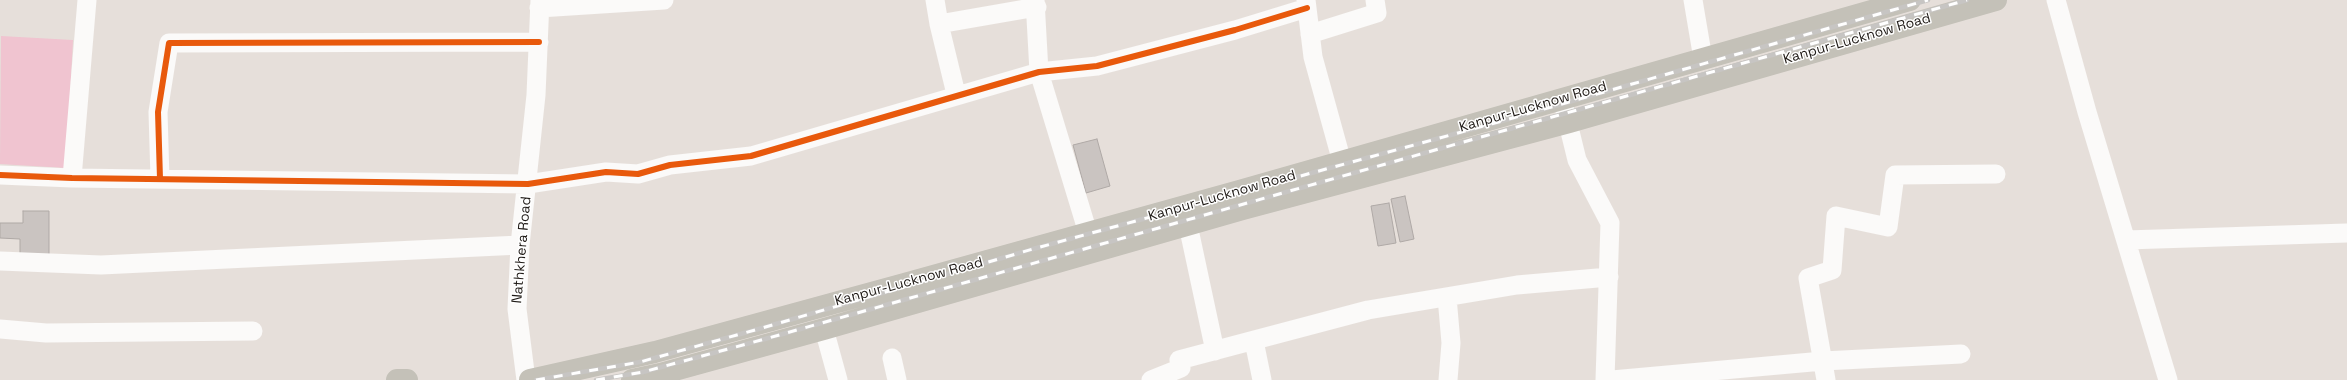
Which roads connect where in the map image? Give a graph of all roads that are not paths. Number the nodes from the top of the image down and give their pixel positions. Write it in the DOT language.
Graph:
graph roads {
  1 [pos="87,0"];
  2 [pos="664,0"];
  3 [pos="935,0"];
  4 [pos="1375,0"];
  5 [pos="1693,0"];
  6 [pos="1910,0"];
  7 [pos="1996,0"];
  8 [pos="2056,0"];
  9 [pos="1036,3"];
  10 [pos="540,4"];
  11 [pos="1307,4"];
  12 [pos="939,24"];
  13 [pos="1310,34"];
  14 [pos="539,42"];
  15 [pos="1703,59"];
  16 [pos="1039,72"];
  17 [pos="956,94"];
  18 [pos="1562,99"];
  19 [pos="1569,122"];
  20 [pos="1342,162"];
  21 [pos="1996,174"];
  22 [pos="0,175"];
  23 [pos="72,178"];
  24 [pos="160,179"];
  25 [pos="528,184"];
  26 [pos="1188,225"];
  27 [pos="1088,233"];
  28 [pos="2347,233"];
  29 [pos="2126,240"];
  30 [pos="520,245"];
  31 [pos="0,261"];
  32 [pos="1609,277"];
  33 [pos="904,284"];
  34 [pos="1447,297"];
  35 [pos="909,305"];
  36 [pos="0,329"];
  37 [pos="824,329"];
  38 [pos="253,332"];
  39 [pos="1254,341"];
  40 [pos="1216,351"];
  41 [pos="1961,354"];
  42 [pos="892,358"];
  43 [pos="1823,361"];
  44 [pos="396,380"];
  45 [pos="407,380"];
  46 [pos="526,380"];
  47 [pos="530,380"];
  48 [pos="632,380"];
  49 [pos="838,380"];
  50 [pos="897,380"];
  51 [pos="1151,380"];
  52 [pos="1262,380"];
  53 [pos="1448,380"];
  54 [pos="1605,380"];
  55 [pos="1612,380"];
  56 [pos="1826,380"];
  57 [pos="2168,380"];
  1 -- 23 [label="street"];
  2 -- 10 [label="street"];
  3 -- 12 [label="street"];
  4 -- 13 [label="street"];
  5 -- 15 [label="street"];
  6 -- 15 [label="main road, Kanpur-Lucknow Road"];
  7 -- 19 [label="main road, Kanpur-Lucknow Road"];
  8 -- 29 [label="street"];
  9 -- 12 [label="street"];
  9 -- 16 [label="street"];
  10 -- 14 [label="street, Nathkhera Road"];
  11 -- 13 [label="street"];
  11 -- 16 [label="street"];
  12 -- 17 [label="street"];
  13 -- 20 [label="street"];
  14 -- 24 [label="street"];
  14 -- 25 [label="street, Nathkhera Road"];
  15 -- 18 [label="main road, Kanpur-Lucknow Road"];
  16 -- 17 [label="street"];
  16 -- 27 [label="street"];
  17 -- 25 [label="street"];
  18 -- 19 [label="street"];
  18 -- 20 [label="main road, Kanpur-Lucknow Road"];
  19 -- 26 [label="main road, Kanpur-Lucknow Road"];
  19 -- 32 [label="street"];
  20 -- 27 [label="main road, Kanpur-Lucknow Road"];
  21 -- 43 [label="street"];
  22 -- 23 [label="street"];
  23 -- 24 [label="street"];
  24 -- 25 [label="street"];
  25 -- 30 [label="street, Nathkhera Road"];
  26 -- 35 [label="main road, Kanpur-Lucknow Road"];
  26 -- 40 [label="street"];
  27 -- 33 [label="main road, Kanpur-Lucknow Road"];
  28 -- 29 [label="street"];
  29 -- 57 [label="street"];
  30 -- 31 [label="street"];
  30 -- 46 [label="street, Nathkhera Road"];
  32 -- 34 [label="street"];
  32 -- 54 [label="street"];
  33 -- 35 [label="main road"];
  33 -- 47 [label="main road, Kanpur-Lucknow Road"];
  34 -- 39 [label="street"];
  34 -- 53 [label="street"];
  35 -- 37 [label="main road, Kanpur-Lucknow Road"];
  36 -- 38 [label="street"];
  37 -- 48 [label="main road, Kanpur-Lucknow Road"];
  37 -- 49 [label="street"];
  39 -- 40 [label="street"];
  39 -- 52 [label="street"];
  40 -- 51 [label="street"];
  41 -- 43 [label="street"];
  42 -- 50 [label="street"];
  43 -- 55 [label="street"];
  43 -- 56 [label="street"];
  44 -- 45 [label="main road"];
}
